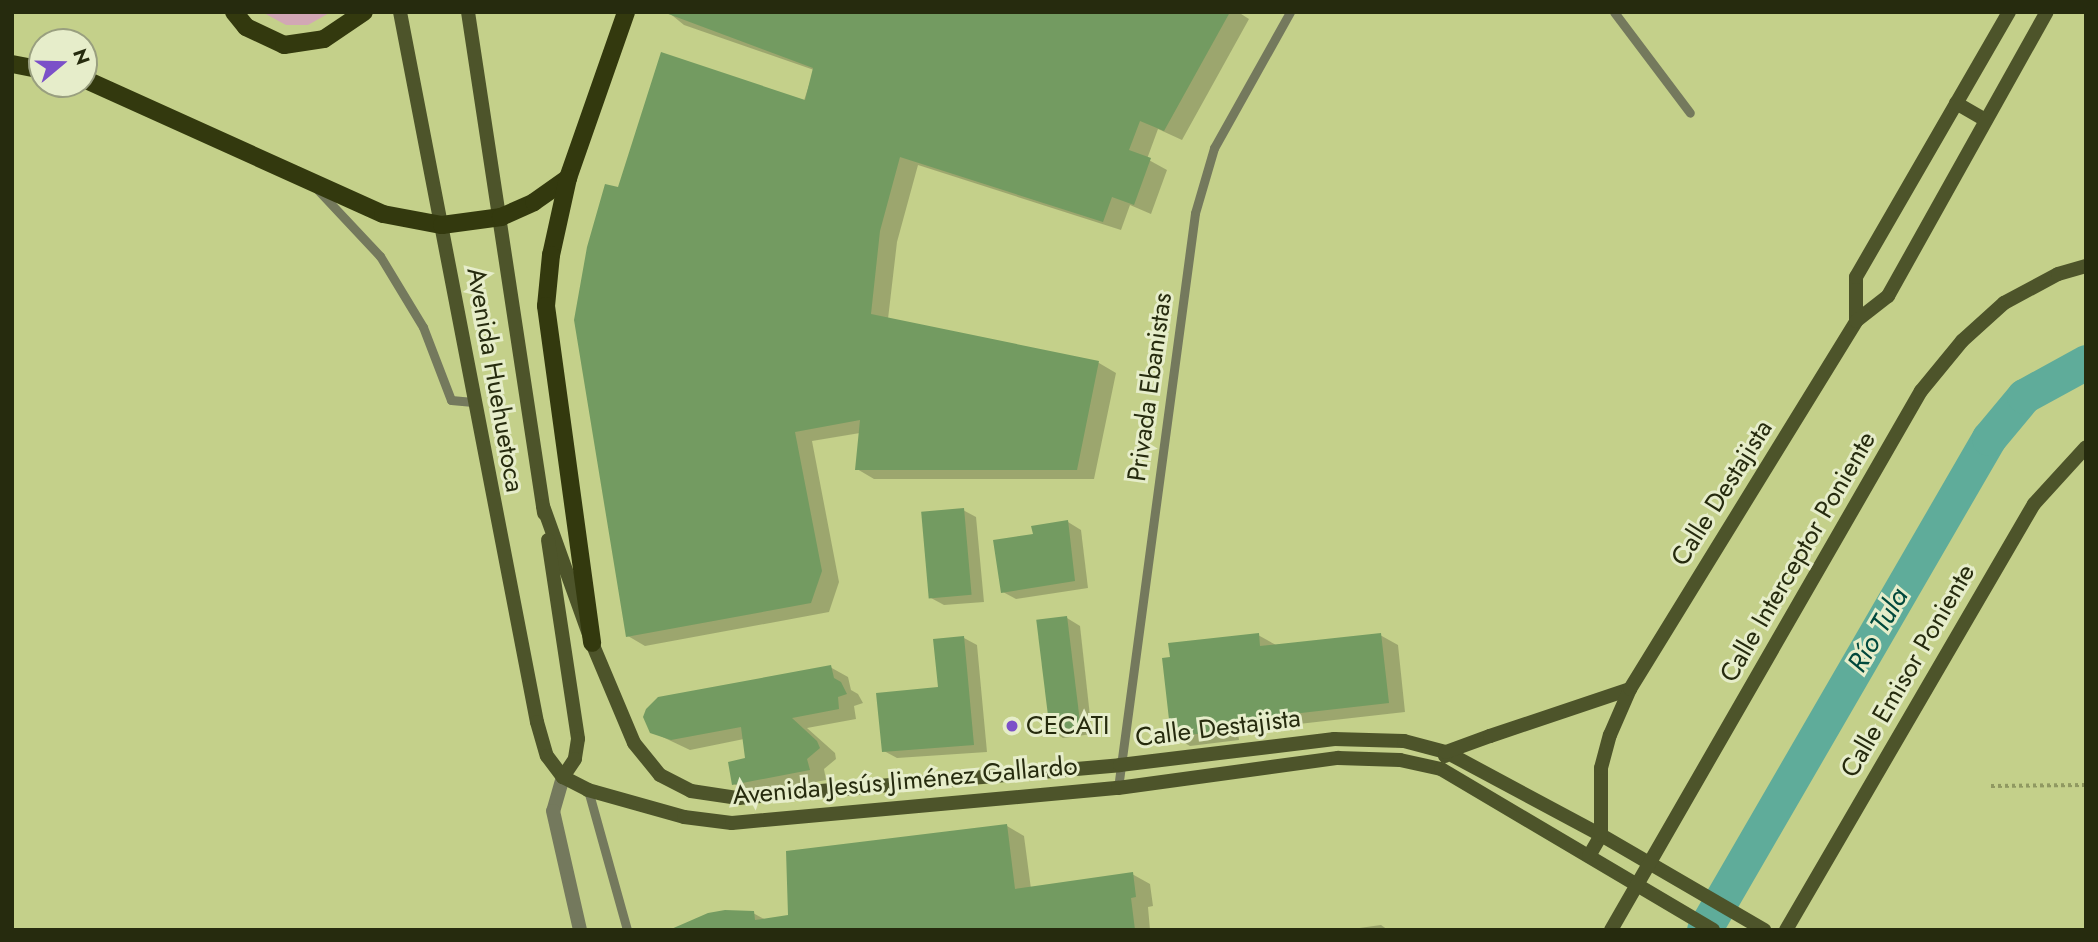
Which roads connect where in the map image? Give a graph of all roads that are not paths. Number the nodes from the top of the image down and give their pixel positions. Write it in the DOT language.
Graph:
graph roads {
  1 [pos="234,12"];
  2 [pos="364,12"];
  3 [pos="400,12"];
  4 [pos="468,12"];
  5 [pos="626,12"];
  6 [pos="1290,12"];
  7 [pos="1614,12"];
  8 [pos="2008,12"];
  9 [pos="2047,12"];
  10 [pos="98,85"];
  11 [pos="1956,103"];
  12 [pos="1690,113"];
  13 [pos="1986,120"];
  14 [pos="568,178"];
  15 [pos="312,183"];
  16 [pos="501,217"];
  17 [pos="442,225"];
  18 [pos="2086,266"];
  19 [pos="1856,321"];
  20 [pos="473,402"];
  21 [pos="2086,447"];
  22 [pos="542,506"];
  23 [pos="592,643"];
  24 [pos="1630,689"];
  25 [pos="1447,752"];
  26 [pos="547,756"];
  27 [pos="1120,765"];
  28 [pos="1441,769"];
  29 [pos="563,777"];
  30 [pos="1118,788"];
  31 [pos="588,790"];
  32 [pos="1601,835"];
  33 [pos="1589,856"];
  34 [pos="1650,866"];
  35 [pos="1636,886"];
  36 [pos="580,930"];
  37 [pos="627,930"];
  38 [pos="1611,930"];
  39 [pos="1713,930"];
  40 [pos="1764,930"];
  41 [pos="1786,930"];
  1 -- 2 [label="main road"];
  3 -- 17 [label="main road, Avenida Huehuetoca"];
  4 -- 16 [label="main road, Avenida Huehuetoca"];
  5 -- 14 [label="main road"];
  6 -- 27 [label="lane, Privada Ebanistas"];
  7 -- 12 [label="lane"];
  8 -- 11 [label="main road"];
  9 -- 13 [label="main road, Calle Destajista"];
  10 -- 15 [label="main road"];
  11 -- 13 [label="main road"];
  11 -- 19 [label="main road"];
  13 -- 19 [label="main road, Calle Destajista"];
  14 -- 16 [label="main road"];
  14 -- 23 [label="main road"];
  15 -- 17 [label="main road"];
  15 -- 20 [label="lane"];
  16 -- 17 [label="main road"];
  16 -- 22 [label="main road, Avenida Huehuetoca"];
  17 -- 20 [label="main road, Avenida Huehuetoca"];
  18 -- 34 [label="main road, Calle Interceptor Poniente"];
  19 -- 24 [label="main road, Calle Destajista"];
  20 -- 26 [label="main road, Avenida Huehuetoca"];
  21 -- 41 [label="main road, Calle Emisor Poniente"];
  22 -- 23 [label="main road, Avenida Jesús Jiménez Gallardo"];
  22 -- 29 [label="main road"];
  23 -- 27 [label="main road, Avenida Jesús Jiménez Gallardo"];
  24 -- 25 [label="main road"];
  24 -- 32 [label="main road, Calle Destajista"];
  25 -- 27 [label="main road, Calle Destajista"];
  25 -- 28 [label="main road"];
  25 -- 32 [label="main road, Calle Destajista"];
  26 -- 29 [label="main road, Avenida Jesús Jiménez Gallardo"];
  27 -- 30 [label="lane, Privada Ebanistas"];
  28 -- 30 [label="main road, Calle Destajista"];
  28 -- 33 [label="main road, Calle Destajista"];
  29 -- 31 [label="main road, Avenida Jesús Jiménez Gallardo"];
  29 -- 36 [label="street"];
  30 -- 31 [label="main road, Avenida Jesús Jiménez Gallardo"];
  31 -- 37 [label="lane"];
  32 -- 33 [label="main road, Calle Destajista"];
  32 -- 34 [label="main road"];
  33 -- 35 [label="main road"];
  34 -- 35 [label="main road, Calle Interceptor Poniente"];
  34 -- 40 [label="main road"];
  35 -- 38 [label="main road, Calle Interceptor Poniente"];
  35 -- 39 [label="main road"];
}
